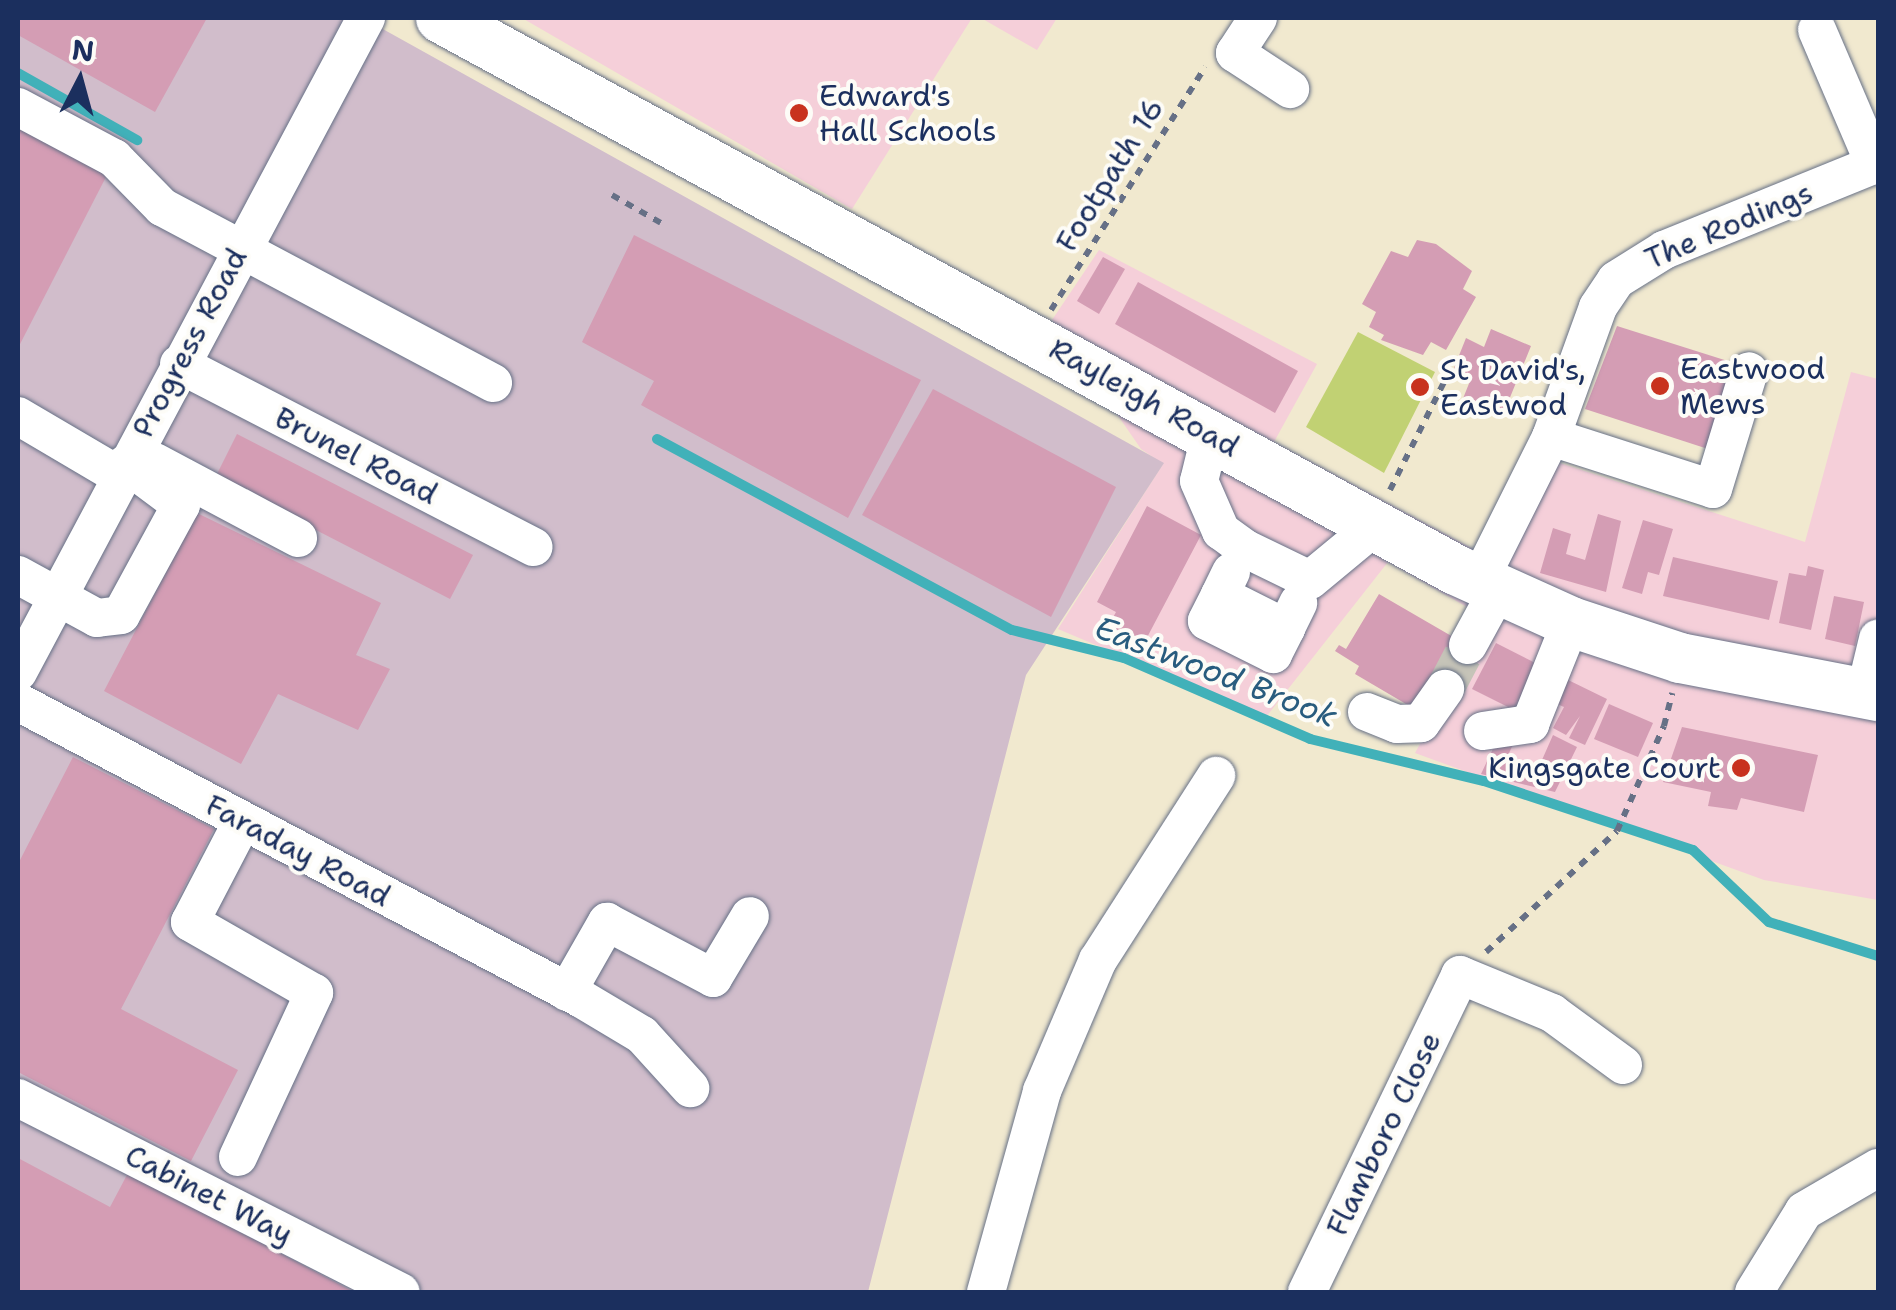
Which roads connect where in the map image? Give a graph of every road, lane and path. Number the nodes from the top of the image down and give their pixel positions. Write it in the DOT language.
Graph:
graph roads {
  1 [pos="366,18"];
  2 [pos="441,18"];
  3 [pos="1258,18"];
  4 [pos="1817,30"];
  5 [pos="1235,53"];
  6 [pos="1290,89"];
  7 [pos="18,108"];
  8 [pos="1877,164"];
  9 [pos="612,196"];
  10 [pos="660,223"];
  11 [pos="238,251"];
  12 [pos="1034,336"];
  13 [pos="178,364"];
  14 [pos="1749,371"];
  15 [pos="1449,372"];
  16 [pos="493,384"];
  17 [pos="18,416"];
  18 [pos="1210,436"];
  19 [pos="1551,437"];
  20 [pos="127,463"];
  21 [pos="1360,519"];
  22 [pos="298,538"];
  23 [pos="533,547"];
  24 [pos="1232,571"];
  25 [pos="18,575"];
  26 [pos="1488,585"];
  27 [pos="58,596"];
  28 [pos="1298,604"];
  29 [pos="1571,622"];
  30 [pos="1878,638"];
  31 [pos="1468,646"];
  32 [pos="1680,658"];
  33 [pos="18,672"];
  34 [pos="1446,689"];
  35 [pos="1872,695"];
  36 [pos="18,702"];
  37 [pos="1367,712"];
  38 [pos="1483,731"];
  39 [pos="1216,776"];
  40 [pos="242,822"];
  41 [pos="750,916"];
  42 [pos="1460,975"];
  43 [pos="574,995"];
  44 [pos="1623,1065"];
  45 [pos="690,1088"];
  46 [pos="18,1098"];
  47 [pos="238,1158"];
  48 [pos="1878,1168"];
  49 [pos="401,1292"];
  50 [pos="986,1292"];
  51 [pos="1307,1292"];
  52 [pos="1754,1292"];
  1 -- 11 [label="street, Progress Road"];
  2 -- 12 [label="main road, Rayleigh Road"];
  3 -- 5 [label="street"];
  4 -- 8 [label="street, The Rodings"];
  5 -- 6 [label="street"];
  5 -- 12 [label="path, Footpath 16"];
  7 -- 11 [label="street"];
  8 -- 19 [label="street, The Rodings"];
  9 -- 10 [label="path"];
  11 -- 13 [label="street, Progress Road"];
  11 -- 16 [label="street"];
  12 -- 18 [label="main road, Rayleigh Road"];
  13 -- 20 [label="street, Progress Road"];
  13 -- 23 [label="street, Brunel Road"];
  14 -- 19 [label="street"];
  15 -- 21 [label="path"];
  17 -- 20 [label="street"];
  18 -- 21 [label="main road, Rayleigh Road"];
  18 -- 24 [label="street"];
  19 -- 26 [label="street, The Rodings"];
  20 -- 22 [label="street"];
  20 -- 27 [label="street, Progress Road"];
  20 -- 27 [label="street"];
  21 -- 26 [label="main road, Rayleigh Road"];
  21 -- 28 [label="street"];
  24 -- 28 [label="street"];
  24 -- 28 [label="street"];
  25 -- 27 [label="street"];
  26 -- 29 [label="main road, Rayleigh Road"];
  26 -- 31 [label="street, The Rodings"];
  27 -- 33 [label="street, Progress Road"];
  29 -- 32 [label="main road, Rayleigh Road"];
  29 -- 38 [label="street"];
  30 -- 35 [label="street"];
  32 -- 35 [label="main road, Rayleigh Road"];
  32 -- 42 [label="path"];
  34 -- 37 [label="street"];
  36 -- 40 [label="street, Faraday Road"];
  39 -- 50 [label="street"];
  40 -- 43 [label="street, Faraday Road"];
  40 -- 47 [label="street"];
  41 -- 43 [label="street"];
  42 -- 44 [label="street"];
  42 -- 51 [label="street, Flamboro Close"];
  43 -- 45 [label="street, Faraday Road"];
  46 -- 49 [label="street, Cabinet Way"];
  48 -- 52 [label="street"];
}
